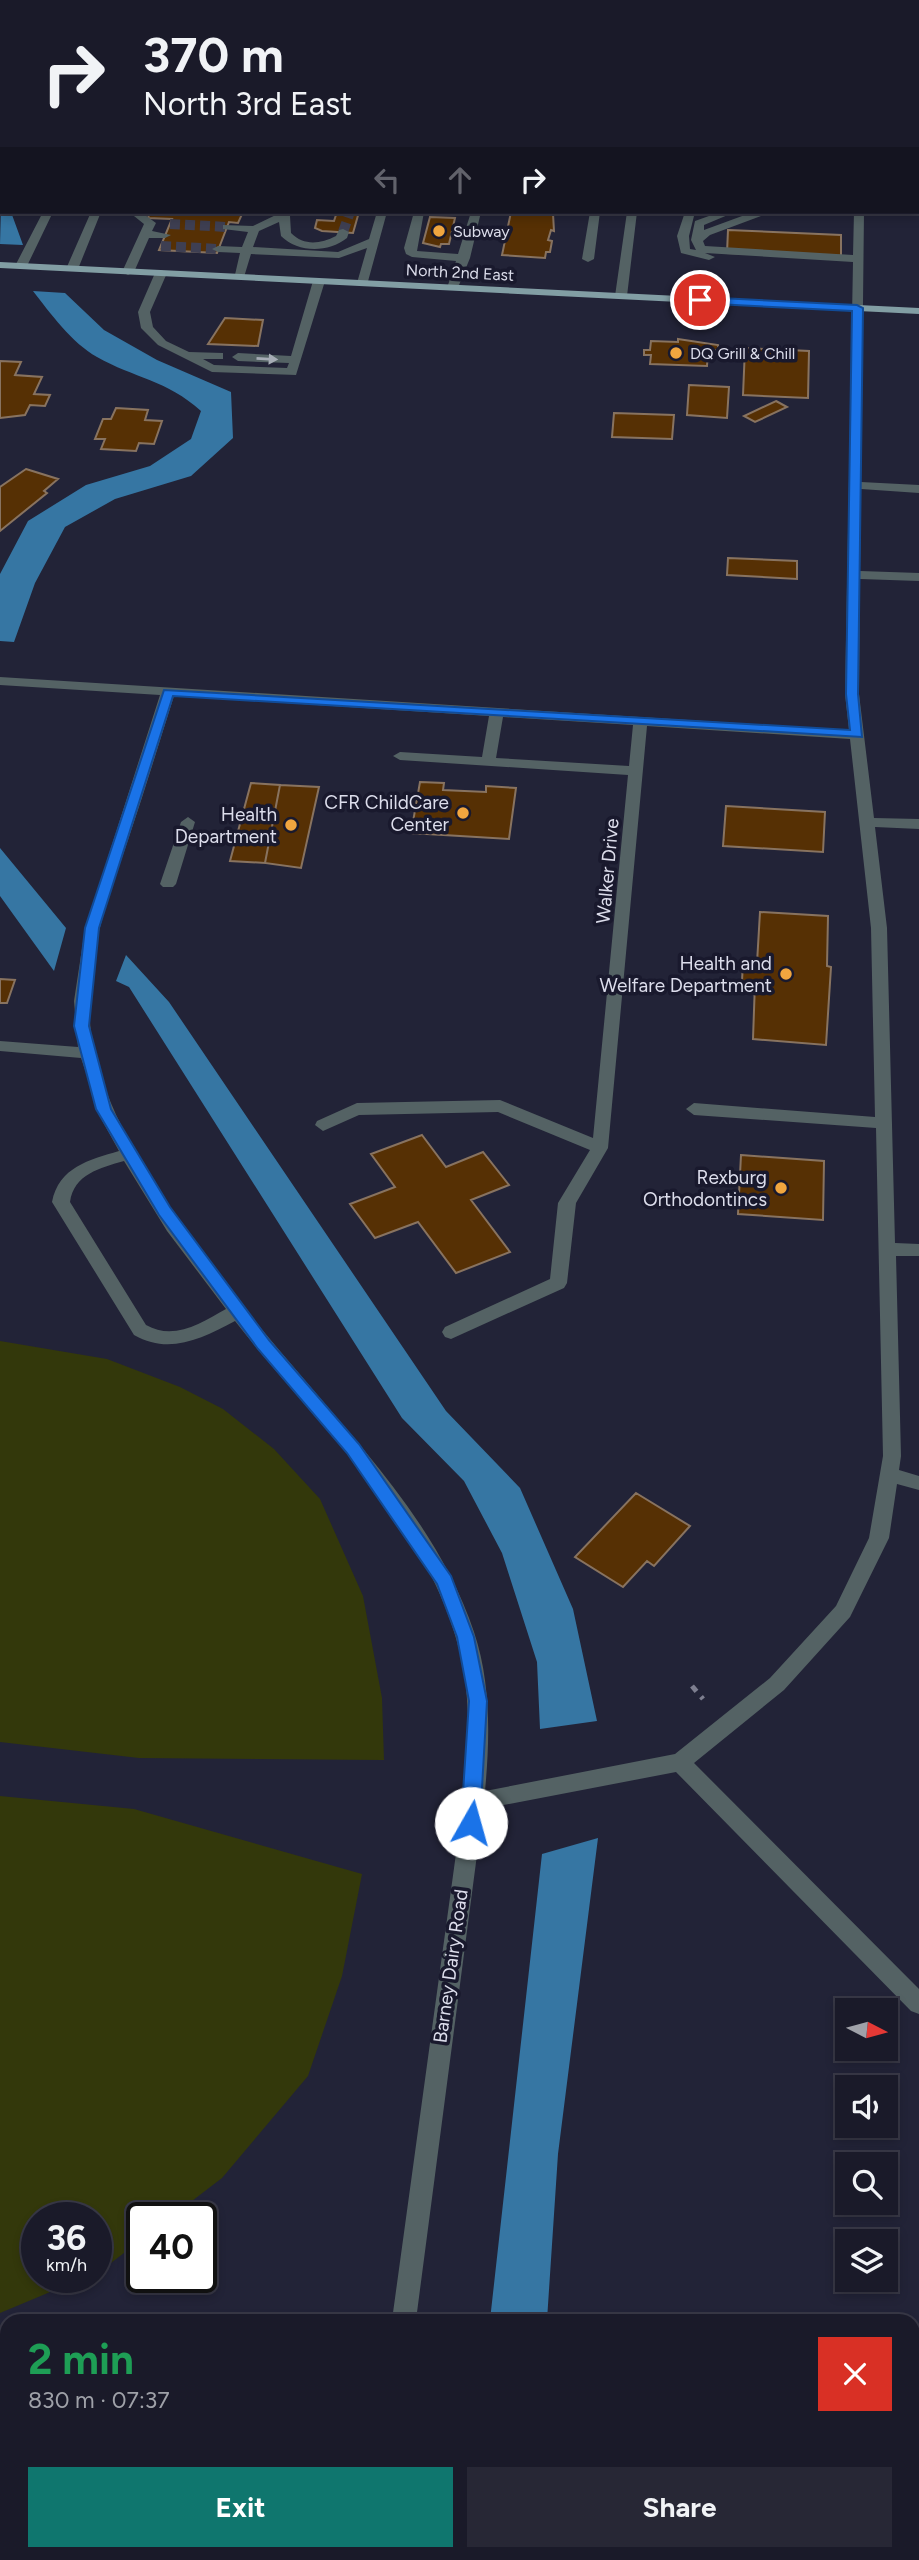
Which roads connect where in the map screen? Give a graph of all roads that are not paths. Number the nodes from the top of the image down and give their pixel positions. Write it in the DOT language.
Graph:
graph roads {
  1 [pos="47,214"];
  2 [pos="95,214"];
  3 [pos="137,214"];
  4 [pos="250,214"];
  5 [pos="286,214"];
  6 [pos="381,214"];
  7 [pos="418,214"];
  8 [pos="475,214"];
  9 [pos="594,214"];
  10 [pos="632,214"];
  11 [pos="689,214"];
  12 [pos="724,214"];
  13 [pos="757,214"];
  14 [pos="859,214"];
  15 [pos="269,216"];
  16 [pos="150,223"];
  17 [pos="227,227"];
  18 [pos="254,229"];
  19 [pos="343,232"];
  20 [pos="142,240"];
  21 [pos="697,240"];
  22 [pos="374,241"];
  23 [pos="220,244"];
  24 [pos="248,246"];
  25 [pos="464,258"];
  26 [pos="588,259"];
  27 [pos="858,262"];
  28 [pos="0,265"];
  29 [pos="21,266"];
  30 [pos="72,269"];
  31 [pos="128,272"];
  32 [pos="161,273"];
  33 [pos="238,277"];
  34 [pos="319,281"];
  35 [pos="363,284"];
  36 [pos="453,288"];
  37 [pos="621,296"];
  38 [pos="857,308"];
  39 [pos="919,311"];
  40 [pos="180,354"];
  41 [pos="219,356"];
  42 [pos="238,357"];
  43 [pos="296,360"];
  44 [pos="856,485"];
  45 [pos="919,489"];
  46 [pos="855,575"];
  47 [pos="919,577"];
  48 [pos="0,681"];
  49 [pos="168,692"];
  50 [pos="496,715"];
  51 [pos="640,723"];
  52 [pos="857,735"];
  53 [pos="400,756"];
  54 [pos="488,762"];
  55 [pos="635,771"];
  56 [pos="188,822"];
  57 [pos="867,822"];
  58 [pos="919,824"];
  59 [pos="168,884"];
  60 [pos="0,1046"];
  61 [pos="87,1053"];
  62 [pos="694,1109"];
  63 [pos="884,1123"];
  64 [pos="323,1125"];
  65 [pos="600,1148"];
  66 [pos="128,1154"];
  67 [pos="887,1248"];
  68 [pos="919,1250"];
  69 [pos="238,1311"];
  70 [pos="451,1332"];
  71 [pos="888,1475"];
  72 [pos="919,1483"];
  73 [pos="680,1762"];
  74 [pos="474,1802"];
  75 [pos="915,1994"];
  76 [pos="405,2314"];
  1 -- 29 [label="street"];
  2 -- 30 [label="street"];
  3 -- 16 [label="street"];
  4 -- 18 [label="street"];
  5 -- 15 [label="street"];
  5 -- 19 [label="street"];
  6 -- 22 [label="street"];
  7 -- 25 [label="street"];
  8 -- 25 [label="street"];
  9 -- 26 [label="street"];
  10 -- 37 [label="street"];
  11 -- 27 [label="street"];
  12 -- 21 [label="street"];
  13 -- 21 [label="street"];
  14 -- 27 [label="street"];
  15 -- 18 [label="street"];
  16 -- 20 [label="street"];
  16 -- 20 [label="street"];
  17 -- 18 [label="street"];
  18 -- 24 [label="street"];
  20 -- 31 [label="street"];
  21 -- 27 [label="street"];
  22 -- 24 [label="street"];
  22 -- 35 [label="street"];
  23 -- 24 [label="street"];
  24 -- 33 [label="street"];
  25 -- 36 [label="street"];
  27 -- 38 [label="street"];
  28 -- 29 [label="main road, North 2nd East"];
  29 -- 30 [label="main road, North 2nd East"];
  30 -- 31 [label="main road, North 2nd East"];
  31 -- 32 [label="main road, North 2nd East"];
  32 -- 33 [label="main road, North 2nd East"];
  32 -- 40 [label="street"];
  33 -- 34 [label="main road, North 2nd East"];
  34 -- 35 [label="main road, North 2nd East"];
  34 -- 43 [label="street"];
  35 -- 36 [label="main road, North 2nd East"];
  36 -- 37 [label="main road, North 2nd East"];
  37 -- 38 [label="main road, North 2nd East"];
  38 -- 39 [label="main road, North 2nd East"];
  38 -- 44 [label="street"];
  40 -- 41 [label="street"];
  40 -- 43 [label="street"];
  42 -- 43 [label="street, one-way"];
  44 -- 45 [label="street"];
  44 -- 46 [label="street"];
  46 -- 47 [label="street"];
  46 -- 52 [label="street"];
  48 -- 49 [label="street"];
  49 -- 50 [label="street"];
  49 -- 61 [label="street, Barney Dairy Road"];
  50 -- 51 [label="street"];
  50 -- 54 [label="street"];
  51 -- 52 [label="street"];
  51 -- 55 [label="street, Walker Drive"];
  52 -- 57 [label="street"];
  53 -- 54 [label="street"];
  54 -- 55 [label="street"];
  55 -- 65 [label="street, Walker Drive"];
  56 -- 59 [label="street"];
  57 -- 58 [label="street"];
  57 -- 63 [label="street"];
  60 -- 61 [label="street"];
  61 -- 66 [label="street, Barney Dairy Road"];
  62 -- 63 [label="street"];
  63 -- 67 [label="street"];
  64 -- 65 [label="street"];
  65 -- 70 [label="street"];
  66 -- 69 [label="street, Barney Dairy Road"];
  66 -- 69 [label="street"];
  67 -- 68 [label="street"];
  67 -- 71 [label="street"];
  69 -- 74 [label="street, Barney Dairy Road"];
  71 -- 72 [label="street"];
  71 -- 73 [label="street"];
  73 -- 74 [label="street"];
  73 -- 75 [label="street"];
  74 -- 76 [label="street, Barney Dairy Road"];
}
